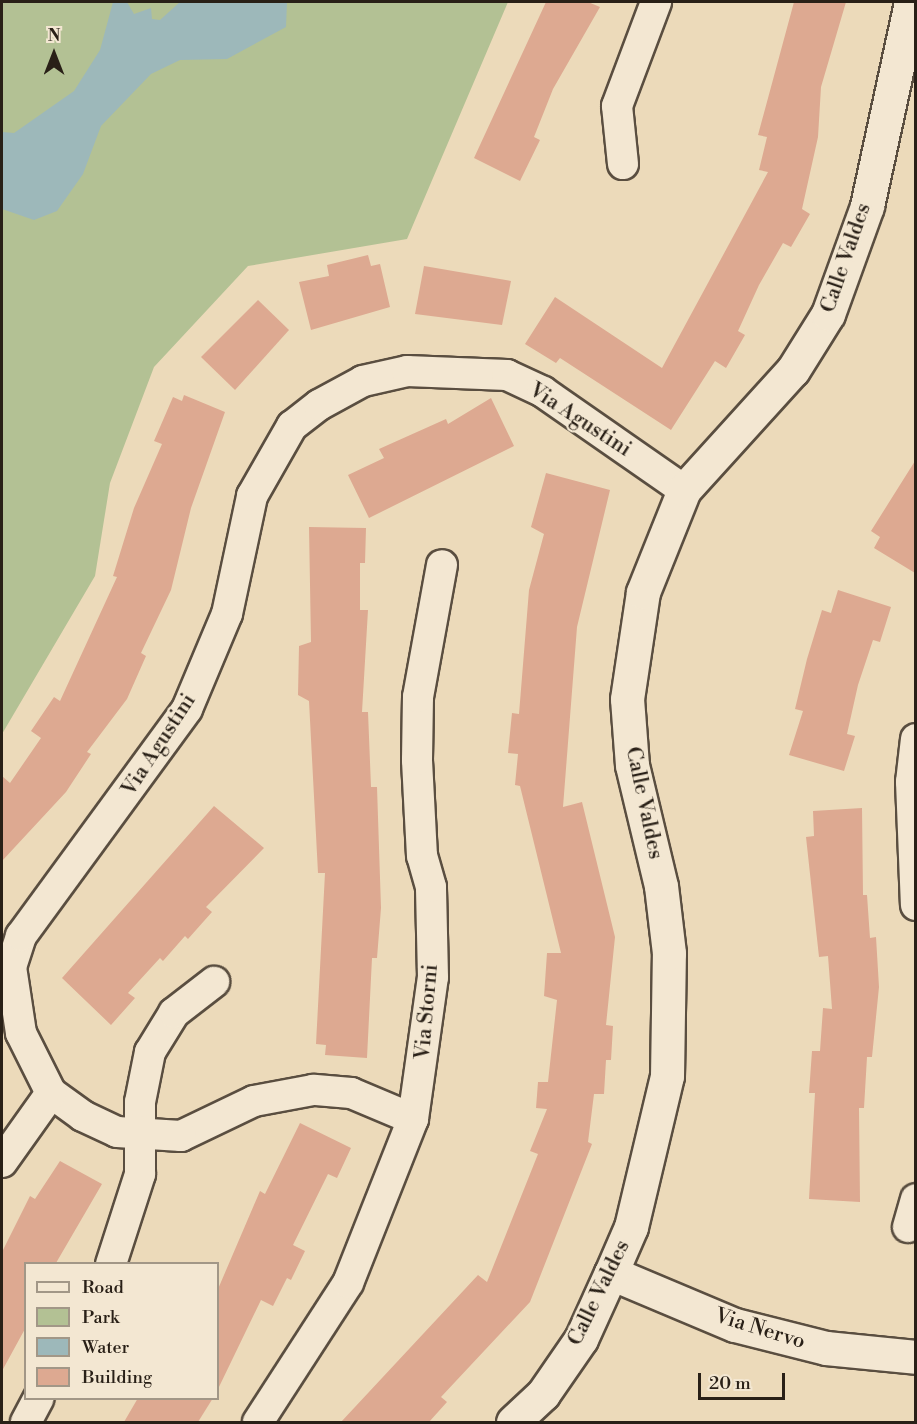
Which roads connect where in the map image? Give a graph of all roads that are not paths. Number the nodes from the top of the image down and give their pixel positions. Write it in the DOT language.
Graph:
graph roads {
  1 [pos="656,2"];
  2 [pos="910,2"];
  3 [pos="623,164"];
  4 [pos="684,490"];
  5 [pos="442,565"];
  6 [pos="915,739"];
  7 [pos="915,905"];
  8 [pos="214,982"];
  9 [pos="51,1093"];
  10 [pos="413,1119"];
  11 [pos="143,1137"];
  12 [pos="2,1162"];
  13 [pos="111,1262"];
  14 [pos="611,1273"];
  15 [pos="915,1357"];
  16 [pos="38,1400"];
  17 [pos="26,1422"];
  18 [pos="258,1422"];
  19 [pos="513,1422"];
  1 -- 3 [label="street"];
  2 -- 4 [label="street, Calle Valdes"];
  4 -- 9 [label="street, Via Agustini"];
  4 -- 14 [label="street, Calle Valdes"];
  5 -- 10 [label="street, Via Storni"];
  6 -- 7 [label="street"];
  8 -- 11 [label="street"];
  9 -- 11 [label="street, Via Agustini"];
  9 -- 12 [label="street"];
  10 -- 11 [label="street, Via Agustini"];
  10 -- 18 [label="street, Via Storni"];
  11 -- 13 [label="street"];
  14 -- 15 [label="street, Via Nervo"];
  14 -- 19 [label="street, Calle Valdes"];
  16 -- 17 [label="street"];
}
